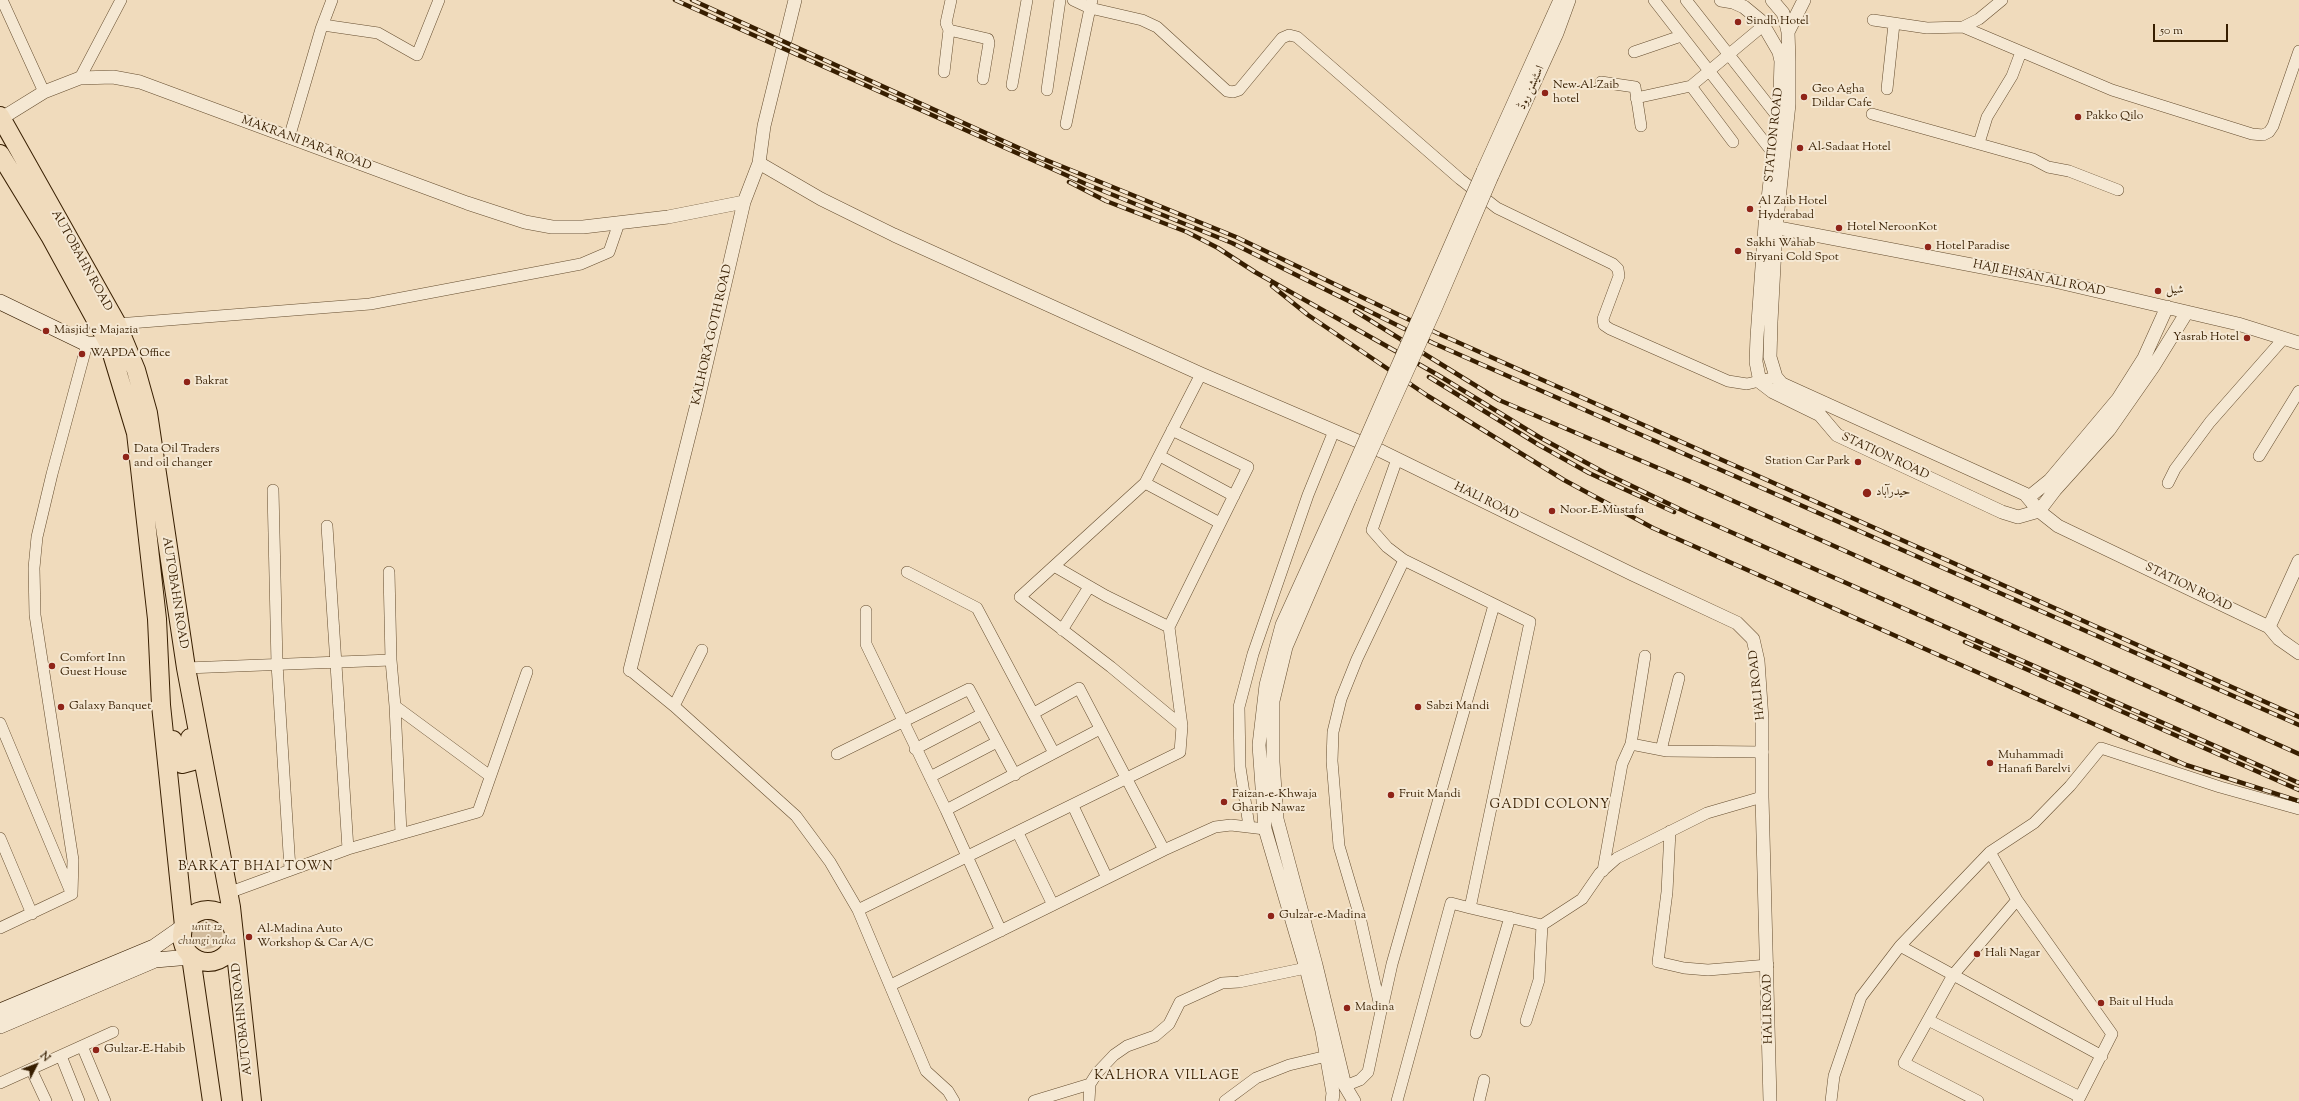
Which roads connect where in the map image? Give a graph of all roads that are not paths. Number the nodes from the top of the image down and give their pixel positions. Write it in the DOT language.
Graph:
graph roads {
  1 [pos="2,0"];
  2 [pos="121,0"];
  3 [pos="332,0"];
  4 [pos="439,0"];
  5 [pos="795,0"];
  6 [pos="951,0"];
  7 [pos="1027,0"];
  8 [pos="1060,0"];
  9 [pos="1073,0"];
  10 [pos="1560,0"];
  11 [pos="1568,0"];
  12 [pos="1654,0"];
  13 [pos="1686,0"];
  14 [pos="1721,0"];
  15 [pos="1746,0"];
  16 [pos="1772,0"];
  17 [pos="1804,0"];
  18 [pos="2002,0"];
  19 [pos="1091,4"];
  20 [pos="1873,20"];
  21 [pos="1894,24"];
  22 [pos="323,25"];
  23 [pos="1963,27"];
  24 [pos="949,30"];
  25 [pos="1778,32"];
  26 [pos="1681,36"];
  27 [pos="2299,51"];
  28 [pos="1634,52"];
  29 [pos="2021,52"];
  30 [pos="1729,54"];
  31 [pos="1785,61"];
  32 [pos="1709,71"];
  33 [pos="944,72"];
  34 [pos="80,78"];
  35 [pos="983,79"];
  36 [pos="1601,82"];
  37 [pos="1012,86"];
  38 [pos="1691,86"];
  39 [pos="1887,89"];
  40 [pos="1046,90"];
  41 [pos="44,92"];
  42 [pos="1636,98"];
  43 [pos="1872,114"];
  44 [pos="1777,116"];
  45 [pos="1,117"];
  46 [pos="1066,124"];
  47 [pos="1641,126"];
  48 [pos="290,138"];
  49 [pos="1733,142"];
  50 [pos="1979,143"];
  51 [pos="1773,153"];
  52 [pos="0,154"];
  53 [pos="759,163"];
  54 [pos="1487,173"];
  55 [pos="2118,190"];
  56 [pos="744,202"];
  57 [pos="619,223"];
  58 [pos="1770,226"];
  59 [pos="0,302"];
  60 [pos="2167,307"];
  61 [pos="2187,312"];
  62 [pos="117,324"];
  63 [pos="2284,338"];
  64 [pos="2299,343"];
  65 [pos="87,344"];
  66 [pos="109,344"];
  67 [pos="1201,374"];
  68 [pos="1776,377"];
  69 [pos="1760,382"];
  70 [pos="2299,391"];
  71 [pos="1172,430"];
  72 [pos="1334,431"];
  73 [pos="1160,456"];
  74 [pos="2259,456"];
  75 [pos="1397,459"];
  76 [pos="1145,483"];
  77 [pos="2168,483"];
  78 [pos="273,490"];
  79 [pos="1346,495"];
  80 [pos="1234,496"];
  81 [pos="2029,497"];
  82 [pos="2039,511"];
  83 [pos="1220,523"];
  84 [pos="327,526"];
  85 [pos="1404,560"];
  86 [pos="2299,561"];
  87 [pos="1054,566"];
  88 [pos="389,572"];
  89 [pos="907,572"];
  90 [pos="1089,587"];
  91 [pos="1494,605"];
  92 [pos="866,611"];
  93 [pos="1169,627"];
  94 [pos="2269,627"];
  95 [pos="1062,630"];
  96 [pos="702,650"];
  97 [pos="2299,653"];
  98 [pos="1645,656"];
  99 [pos="391,660"];
  100 [pos="336,662"];
  101 [pos="277,664"];
  102 [pos="186,668"];
  103 [pos="630,670"];
  104 [pos="527,672"];
  105 [pos="1679,678"];
  106 [pos="193,698"];
  107 [pos="161,705"];
  108 [pos="395,706"];
  109 [pos="674,706"];
  110 [pos="1034,713"];
  111 [pos="982,714"];
  112 [pos="903,722"];
  113 [pos="0,723"];
  114 [pos="1182,726"];
  115 [pos="1100,729"];
  116 [pos="997,742"];
  117 [pos="1631,744"];
  118 [pos="916,749"];
  119 [pos="1661,750"];
  120 [pos="1763,752"];
  121 [pos="1054,753"];
  122 [pos="837,754"];
  123 [pos="1014,775"];
  124 [pos="490,776"];
  125 [pos="930,777"];
  126 [pos="1127,779"];
  127 [pos="1762,797"];
  128 [pos="1073,806"];
  129 [pos="2299,809"];
  130 [pos="946,810"];
  131 [pos="1249,826"];
  132 [pos="1265,829"];
  133 [pos="1670,831"];
  134 [pos="402,833"];
  135 [pos="1018,833"];
  136 [pos="0,838"];
  137 [pos="348,849"];
  138 [pos="1164,850"];
  139 [pos="1990,852"];
  140 [pos="968,858"];
  141 [pos="290,869"];
  142 [pos="1603,871"];
  143 [pos="1107,878"];
  144 [pos="228,893"];
  145 [pos="72,894"];
  146 [pos="2017,900"];
  147 [pos="1053,905"];
  148 [pos="1470,908"];
  149 [pos="858,910"];
  150 [pos="32,914"];
  151 [pos="1510,916"];
  152 [pos="1542,925"];
  153 [pos="184,926"];
  154 [pos="0,928"];
  155 [pos="1001,931"];
  156 [pos="234,933"];
  157 [pos="1900,946"];
  158 [pos="191,956"];
  159 [pos="1768,965"];
  160 [pos="1306,968"];
  161 [pos="1953,975"];
  162 [pos="891,985"];
  163 [pos="0,1011"];
  164 [pos="1381,1011"];
  165 [pos="1928,1020"];
  166 [pos="1526,1021"];
  167 [pos="0,1026"];
  168 [pos="113,1032"];
  169 [pos="1476,1033"];
  170 [pos="82,1046"];
  171 [pos="61,1056"];
  172 [pos="1327,1056"];
  173 [pos="2102,1056"];
  174 [pos="31,1069"];
  175 [pos="1484,1080"];
  176 [pos="0,1083"];
  177 [pos="1090,1084"];
  178 [pos="1345,1086"];
  179 [pos="2079,1099"];
  180 [pos="46,1101"];
  181 [pos="79,1101"];
  182 [pos="105,1101"];
  183 [pos="212,1101"];
  184 [pos="252,1101"];
  185 [pos="954,1101"];
  186 [pos="1034,1101"];
  187 [pos="1089,1101"];
  188 [pos="1225,1101"];
  189 [pos="1332,1101"];
  190 [pos="1354,1101"];
  191 [pos="1396,1101"];
  192 [pos="1479,1101"];
  193 [pos="1770,1101"];
  194 [pos="1831,1101"];
  195 [pos="1978,1101"];
  1 -- 41 [label="street"];
  2 -- 34 [label="street"];
  3 -- 22 [label="street"];
  4 -- 22 [label="street"];
  5 -- 53 [label="street, KALHORA GOTH ROAD"];
  6 -- 24 [label="street"];
  7 -- 37 [label="street"];
  8 -- 40 [label="street"];
  9 -- 19 [label="street"];
  10 -- 54 [label="street, اسٹیشن روڈ"];
  11 -- 54 [label="street, اسٹیشن روڈ"];
  12 -- 26 [label="street"];
  13 -- 30 [label="street"];
  14 -- 25 [label="street, STATION ROAD"];
  15 -- 25 [label="street"];
  16 -- 25 [label="street, STATION ROAD"];
  17 -- 25 [label="street"];
  18 -- 23 [label="street"];
  19 -- 46 [label="street"];
  19 -- 69 [label="street"];
  20 -- 21 [label="street"];
  21 -- 23 [label="street"];
  21 -- 39 [label="street"];
  22 -- 48 [label="street"];
  23 -- 29 [label="street"];
  24 -- 33 [label="street"];
  24 -- 35 [label="street"];
  25 -- 30 [label="street"];
  25 -- 31 [label="street"];
  25 -- 31 [label="street, STATION ROAD"];
  26 -- 28 [label="street"];
  26 -- 32 [label="street"];
  27 -- 29 [label="street"];
  29 -- 50 [label="street"];
  30 -- 32 [label="street"];
  30 -- 44 [label="street"];
  31 -- 44 [label="street, STATION ROAD"];
  31 -- 58 [label="street, STATION ROAD"];
  32 -- 38 [label="street"];
  32 -- 51 [label="street"];
  34 -- 41 [label="street, MAKRANI PARA ROAD"];
  34 -- 48 [label="street, MAKRANI PARA ROAD"];
  36 -- 42 [label="street"];
  38 -- 42 [label="street"];
  38 -- 49 [label="street"];
  41 -- 45 [label="street, MAKRANI PARA ROAD"];
  42 -- 47 [label="street"];
  43 -- 50 [label="street"];
  44 -- 51 [label="street, STATION ROAD"];
  45 -- 62 [label="highway, AUTOBAHN ROAD"];
  48 -- 57 [label="street, MAKRANI PARA ROAD"];
  50 -- 55 [label="street"];
  51 -- 58 [label="street, STATION ROAD"];
  52 -- 66 [label="highway, AUTOBAHN ROAD"];
  53 -- 56 [label="street, KALHORA GOTH ROAD"];
  53 -- 67 [label="street, HALI ROAD"];
  54 -- 79 [label="street, bridge"];
  56 -- 57 [label="street, MAKRANI PARA ROAD"];
  56 -- 103 [label="street, KALHORA GOTH ROAD"];
  57 -- 62 [label="street"];
  58 -- 60 [label="street, HAJI EHSAN ALI ROAD"];
  58 -- 68 [label="street, STATION ROAD"];
  58 -- 69 [label="street, STATION ROAD"];
  59 -- 65 [label="main road"];
  60 -- 61 [label="street, HAJI EHSAN ALI ROAD"];
  60 -- 81 [label="street"];
  61 -- 63 [label="street, HAJI EHSAN ALI ROAD"];
  61 -- 82 [label="street"];
  62 -- 102 [label="highway, AUTOBAHN ROAD"];
  63 -- 64 [label="street, HAJI EHSAN ALI ROAD"];
  63 -- 77 [label="street"];
  65 -- 66 [label="main road"];
  65 -- 145 [label="street"];
  66 -- 107 [label="highway, AUTOBAHN ROAD"];
  67 -- 71 [label="street"];
  67 -- 72 [label="street, HALI ROAD"];
  68 -- 69 [label="street"];
  68 -- 81 [label="street, STATION ROAD"];
  69 -- 82 [label="street, STATION ROAD"];
  70 -- 74 [label="street"];
  71 -- 73 [label="street"];
  71 -- 80 [label="street"];
  72 -- 75 [label="street, HALI ROAD"];
  72 -- 131 [label="street"];
  73 -- 76 [label="street"];
  73 -- 80 [label="street"];
  75 -- 85 [label="street"];
  75 -- 120 [label="street, HALI ROAD"];
  76 -- 83 [label="street"];
  76 -- 87 [label="street"];
  78 -- 101 [label="street"];
  79 -- 132 [label="street"];
  79 -- 178 [label="street"];
  80 -- 83 [label="street"];
  81 -- 82 [label="street"];
  82 -- 94 [label="street, STATION ROAD"];
  83 -- 93 [label="street"];
  84 -- 100 [label="street"];
  85 -- 91 [label="street"];
  85 -- 164 [label="street"];
  86 -- 94 [label="street"];
  87 -- 90 [label="street"];
  87 -- 95 [label="street"];
  88 -- 99 [label="street"];
  89 -- 110 [label="street"];
  90 -- 93 [label="street"];
  90 -- 95 [label="street"];
  91 -- 148 [label="street"];
  91 -- 164 [label="street"];
  92 -- 112 [label="street"];
  93 -- 114 [label="street"];
  94 -- 97 [label="street, STATION ROAD"];
  95 -- 114 [label="street"];
  96 -- 109 [label="street"];
  98 -- 117 [label="street"];
  99 -- 100 [label="street"];
  99 -- 108 [label="street"];
  100 -- 101 [label="street"];
  100 -- 137 [label="street"];
  101 -- 102 [label="street"];
  101 -- 141 [label="street"];
  102 -- 106 [label="highway, AUTOBAHN ROAD"];
  103 -- 109 [label="street"];
  104 -- 124 [label="street"];
  105 -- 119 [label="street"];
  106 -- 107 [label="highway"];
  106 -- 144 [label="highway, AUTOBAHN ROAD"];
  107 -- 153 [label="highway, AUTOBAHN ROAD"];
  108 -- 124 [label="street"];
  108 -- 134 [label="street"];
  109 -- 149 [label="street"];
  110 -- 115 [label="street"];
  110 -- 121 [label="street"];
  111 -- 112 [label="street"];
  111 -- 116 [label="street"];
  111 -- 118 [label="street"];
  112 -- 118 [label="street"];
  112 -- 122 [label="street"];
  113 -- 145 [label="street"];
  114 -- 126 [label="street"];
  115 -- 121 [label="street"];
  115 -- 126 [label="street"];
  116 -- 123 [label="street"];
  116 -- 125 [label="street"];
  117 -- 119 [label="street"];
  117 -- 142 [label="street"];
  118 -- 125 [label="street"];
  119 -- 120 [label="street"];
  120 -- 127 [label="street, HALI ROAD"];
  121 -- 123 [label="street"];
  123 -- 130 [label="street"];
  124 -- 134 [label="street"];
  125 -- 130 [label="street"];
  126 -- 128 [label="street"];
  126 -- 138 [label="street"];
  127 -- 133 [label="street"];
  127 -- 159 [label="street, HALI ROAD"];
  128 -- 135 [label="street"];
  128 -- 143 [label="street"];
  129 -- 139 [label="street"];
  130 -- 140 [label="street"];
  131 -- 132 [label="street"];
  131 -- 138 [label="street"];
  132 -- 160 [label="street"];
  133 -- 142 [label="street"];
  133 -- 159 [label="street"];
  134 -- 137 [label="street"];
  135 -- 140 [label="street"];
  135 -- 147 [label="street"];
  136 -- 150 [label="street"];
  137 -- 141 [label="street"];
  138 -- 143 [label="street"];
  139 -- 146 [label="street"];
  139 -- 157 [label="street"];
  140 -- 149 [label="street"];
  140 -- 155 [label="street"];
  141 -- 144 [label="street"];
  142 -- 152 [label="street"];
  143 -- 147 [label="street"];
  144 -- 156 [label="highway, AUTOBAHN ROAD"];
  145 -- 150 [label="street"];
  146 -- 161 [label="street"];
  146 -- 173 [label="street"];
  147 -- 155 [label="street"];
  148 -- 151 [label="street"];
  148 -- 191 [label="street"];
  149 -- 162 [label="street"];
  150 -- 154 [label="street"];
  151 -- 152 [label="street"];
  151 -- 169 [label="street"];
  152 -- 166 [label="street"];
  153 -- 156 [label="highway"];
  153 -- 158 [label="highway"];
  153 -- 163 [label="main road"];
  155 -- 162 [label="street"];
  156 -- 158 [label="highway"];
  156 -- 184 [label="highway, AUTOBAHN ROAD"];
  157 -- 161 [label="street"];
  157 -- 194 [label="street"];
  158 -- 167 [label="main road"];
  158 -- 183 [label="highway"];
  159 -- 193 [label="street, HALI ROAD"];
  160 -- 172 [label="street"];
  160 -- 177 [label="street"];
  161 -- 165 [label="street"];
  161 -- 173 [label="street"];
  162 -- 185 [label="street"];
  164 -- 178 [label="street"];
  165 -- 179 [label="street"];
  165 -- 195 [label="street"];
  168 -- 170 [label="street"];
  170 -- 171 [label="street"];
  170 -- 182 [label="street"];
  171 -- 174 [label="street"];
  171 -- 181 [label="street"];
  172 -- 188 [label="street"];
  172 -- 189 [label="street"];
  173 -- 179 [label="street"];
  174 -- 176 [label="street"];
  174 -- 180 [label="street"];
  175 -- 192 [label="street"];
  177 -- 186 [label="street"];
  177 -- 187 [label="street"];
  178 -- 190 [label="street"];
}
